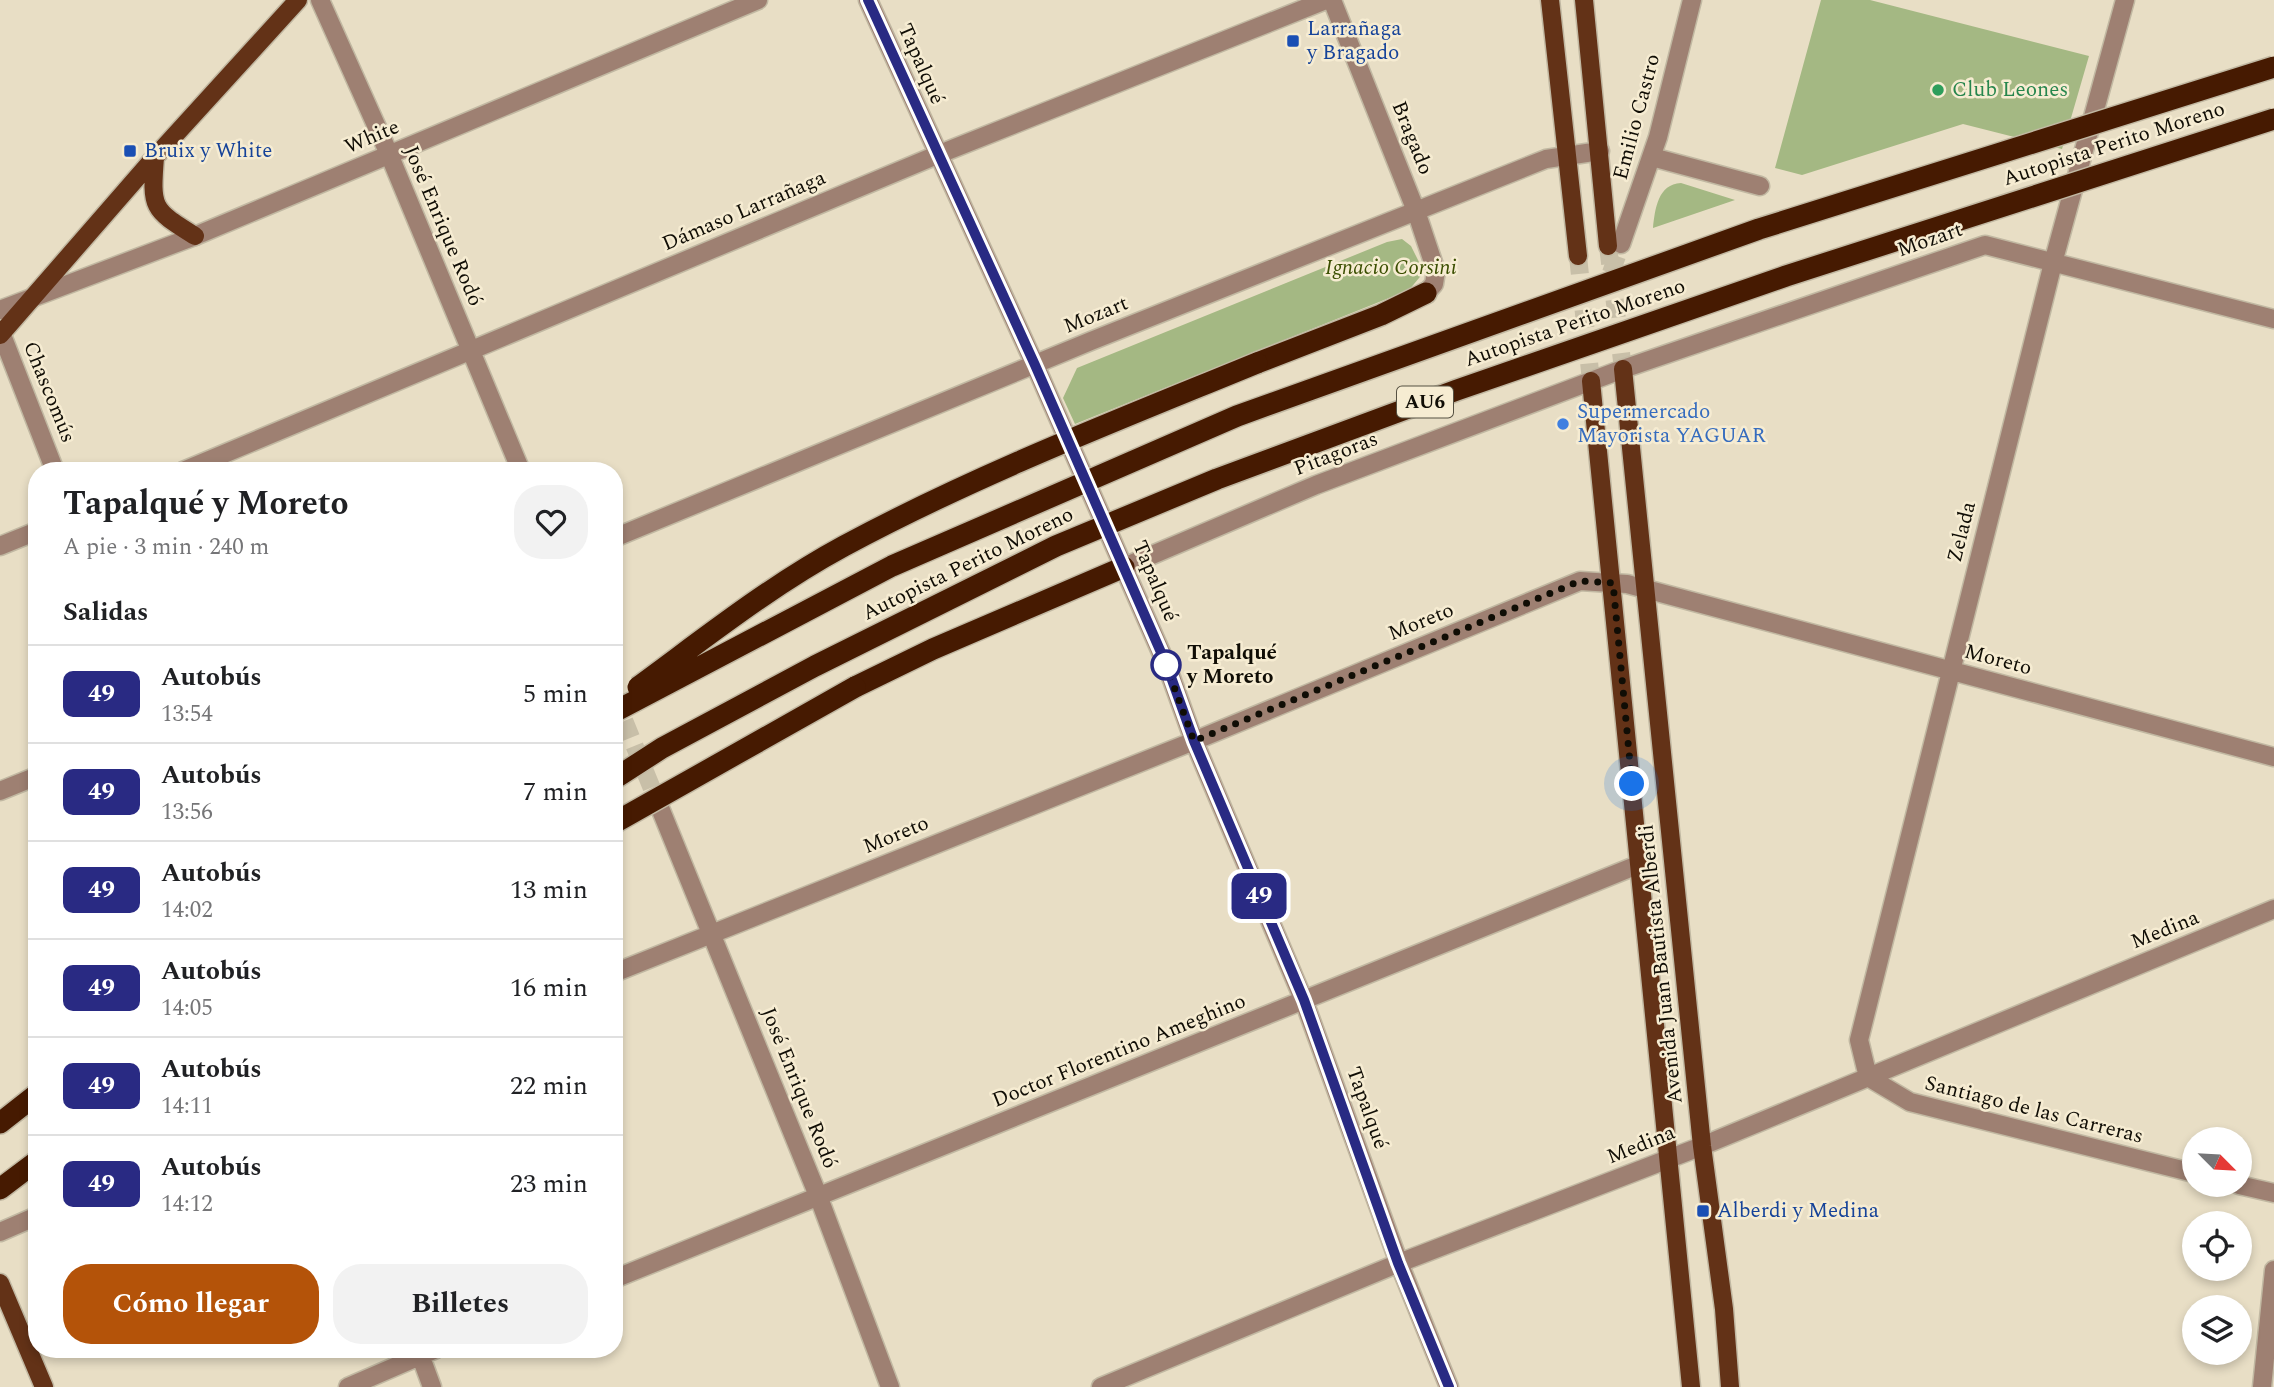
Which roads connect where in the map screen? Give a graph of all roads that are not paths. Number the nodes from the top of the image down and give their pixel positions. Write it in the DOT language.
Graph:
graph roads {
  1 [pos="298,0"];
  2 [pos="320,0"];
  3 [pos="758,0"];
  4 [pos="868,0"];
  5 [pos="1329,0"];
  6 [pos="1549,0"];
  7 [pos="1584,0"];
  8 [pos="1692,0"];
  9 [pos="2125,0"];
  10 [pos="2274,67"];
  11 [pos="2274,119"];
  12 [pos="1600,150"];
  13 [pos="389,154"];
  14 [pos="937,155"];
  15 [pos="1568,155"];
  16 [pos="155,157"];
  17 [pos="1652,158"];
  18 [pos="1760,186"];
  19 [pos="1416,211"];
  20 [pos="195,236"];
  21 [pos="1614,245"];
  22 [pos="1578,256"];
  23 [pos="2053,263"];
  24 [pos="1426,293"];
  25 [pos="33,297"];
  26 [pos="0,310"];
  27 [pos="2274,319"];
  28 [pos="0,333"];
  29 [pos="471,351"];
  30 [pos="1035,365"];
  31 [pos="1607,375"];
  32 [pos="51,462"];
  33 [pos="205,462"];
  34 [pos="517,462"];
  35 [pos="623,534"];
  36 [pos="28,535"];
  37 [pos="0,546"];
  38 [pos="1124,567"];
  39 [pos="1613,583"];
  40 [pos="1646,590"];
  41 [pos="1951,671"];
  42 [pos="623,697"];
  43 [pos="623,707"];
  44 [pos="1194,741"];
  45 [pos="2274,757"];
  46 [pos="623,773"];
  47 [pos="28,780"];
  48 [pos="0,791"];
  49 [pos="660,808"];
  50 [pos="623,818"];
  51 [pos="1640,864"];
  52 [pos="2274,909"];
  53 [pos="711,933"];
  54 [pos="623,969"];
  55 [pos="1304,1000"];
  56 [pos="1868,1077"];
  57 [pos="28,1101"];
  58 [pos="0,1123"];
  59 [pos="1702,1146"];
  60 [pos="1668,1160"];
  61 [pos="28,1168"];
  62 [pos="2182,1171"];
  63 [pos="2252,1188"];
  64 [pos="0,1189"];
  65 [pos="2274,1194"];
  66 [pos="819,1198"];
  67 [pos="28,1220"];
  68 [pos="0,1232"];
  69 [pos="1398,1263"];
  70 [pos="2274,1270"];
  71 [pos="623,1275"];
  72 [pos="0,1283"];
  73 [pos="28,1349"];
  74 [pos="32,1358"];
  75 [pos="410,1358"];
  76 [pos="426,1358"];
  77 [pos="44,1387"];
  78 [pos="348,1387"];
  79 [pos="432,1387"];
  80 [pos="890,1387"];
  81 [pos="1101,1387"];
  82 [pos="1448,1387"];
  83 [pos="1691,1387"];
  84 [pos="1730,1387"];
  85 [pos="2262,1387"];
  1 -- 16 [label="main road"];
  2 -- 13 [label="street, José Enrique Rodó"];
  3 -- 13 [label="street, White"];
  4 -- 14 [label="street, Tapalqué"];
  5 -- 14 [label="street, Dámaso Larrañaga"];
  5 -- 19 [label="street, Bragado"];
  6 -- 15 [label="main road"];
  7 -- 12 [label="main road"];
  8 -- 17 [label="street, Emilio Castro"];
  9 -- 23 [label="street, Zelada"];
  10 -- 43 [label="highway, Autopista Perito Moreno / AU6, bridge"];
  11 -- 46 [label="highway, Autopista Perito Moreno / AU6, bridge"];
  12 -- 15 [label="street, Mozart"];
  12 -- 21 [label="main road"];
  13 -- 20 [label="street, White"];
  13 -- 29 [label="street, José Enrique Rodó"];
  14 -- 29 [label="street, Dámaso Larrañaga"];
  14 -- 30 [label="street, Tapalqué"];
  15 -- 19 [label="street, Mozart"];
  15 -- 22 [label="main road"];
  16 -- 20 [label="main road"];
  16 -- 25 [label="main road"];
  17 -- 18 [label="street"];
  17 -- 21 [label="street, Emilio Castro"];
  19 -- 24 [label="street, Bragado"];
  19 -- 30 [label="street, Mozart"];
  20 -- 25 [label="street, White"];
  23 -- 27 [label="street, Mozart"];
  23 -- 31 [label="street, Mozart"];
  23 -- 41 [label="street, Zelada"];
  24 -- 42 [label="highway, bridge"];
  25 -- 26 [label="street, White"];
  25 -- 28 [label="main road"];
  28 -- 32 [label="street, Chascomús"];
  29 -- 33 [label="street, Dámaso Larrañaga"];
  29 -- 34 [label="street, José Enrique Rodó"];
  30 -- 35 [label="street, Mozart"];
  30 -- 38 [label="street, Tapalqué"];
  31 -- 38 [label="street, Pitagoras"];
  31 -- 39 [label="main road, Avenida Juan Bautista Alberdi"];
  31 -- 40 [label="main road, Avenida Juan Bautista Alberdi"];
  36 -- 37 [label="street"];
  38 -- 44 [label="street, Tapalqué"];
  38 -- 50 [label="highway, bridge"];
  39 -- 40 [label="street, Moreto"];
  39 -- 44 [label="street, Moreto"];
  39 -- 51 [label="main road, Avenida Juan Bautista Alberdi"];
  40 -- 41 [label="street, Moreto"];
  40 -- 59 [label="main road, Avenida Juan Bautista Alberdi"];
  41 -- 45 [label="street, Moreto"];
  41 -- 56 [label="street, Zelada"];
  44 -- 53 [label="street, Moreto"];
  44 -- 55 [label="street, Tapalqué"];
  47 -- 48 [label="street"];
  49 -- 53 [label="street, José Enrique Rodó"];
  51 -- 55 [label="street, Doctor Florentino Ameghino"];
  51 -- 60 [label="main road, Avenida Juan Bautista Alberdi"];
  52 -- 56 [label="street, Medina"];
  53 -- 54 [label="street, Moreto"];
  53 -- 66 [label="street, José Enrique Rodó"];
  55 -- 66 [label="street, Doctor Florentino Ameghino"];
  55 -- 69 [label="street, Tapalqué"];
  56 -- 59 [label="street, Medina"];
  56 -- 62 [label="street, Santiago de las Carreras"];
  57 -- 58 [label="highway"];
  59 -- 60 [label="street, Medina"];
  59 -- 84 [label="main road, Avenida Juan Bautista Alberdi"];
  60 -- 69 [label="street, Medina"];
  60 -- 83 [label="main road, Avenida Juan Bautista Alberdi"];
  61 -- 64 [label="highway"];
  63 -- 65 [label="street"];
  66 -- 71 [label="street, Doctor Florentino Ameghino"];
  66 -- 80 [label="street, José Enrique Rodó"];
  67 -- 68 [label="street"];
  69 -- 81 [label="street, Medina"];
  69 -- 82 [label="street, Tapalqué"];
  70 -- 85 [label="street"];
  72 -- 73 [label="main road"];
  74 -- 77 [label="main road"];
  75 -- 78 [label="street"];
  76 -- 79 [label="street"];
}
